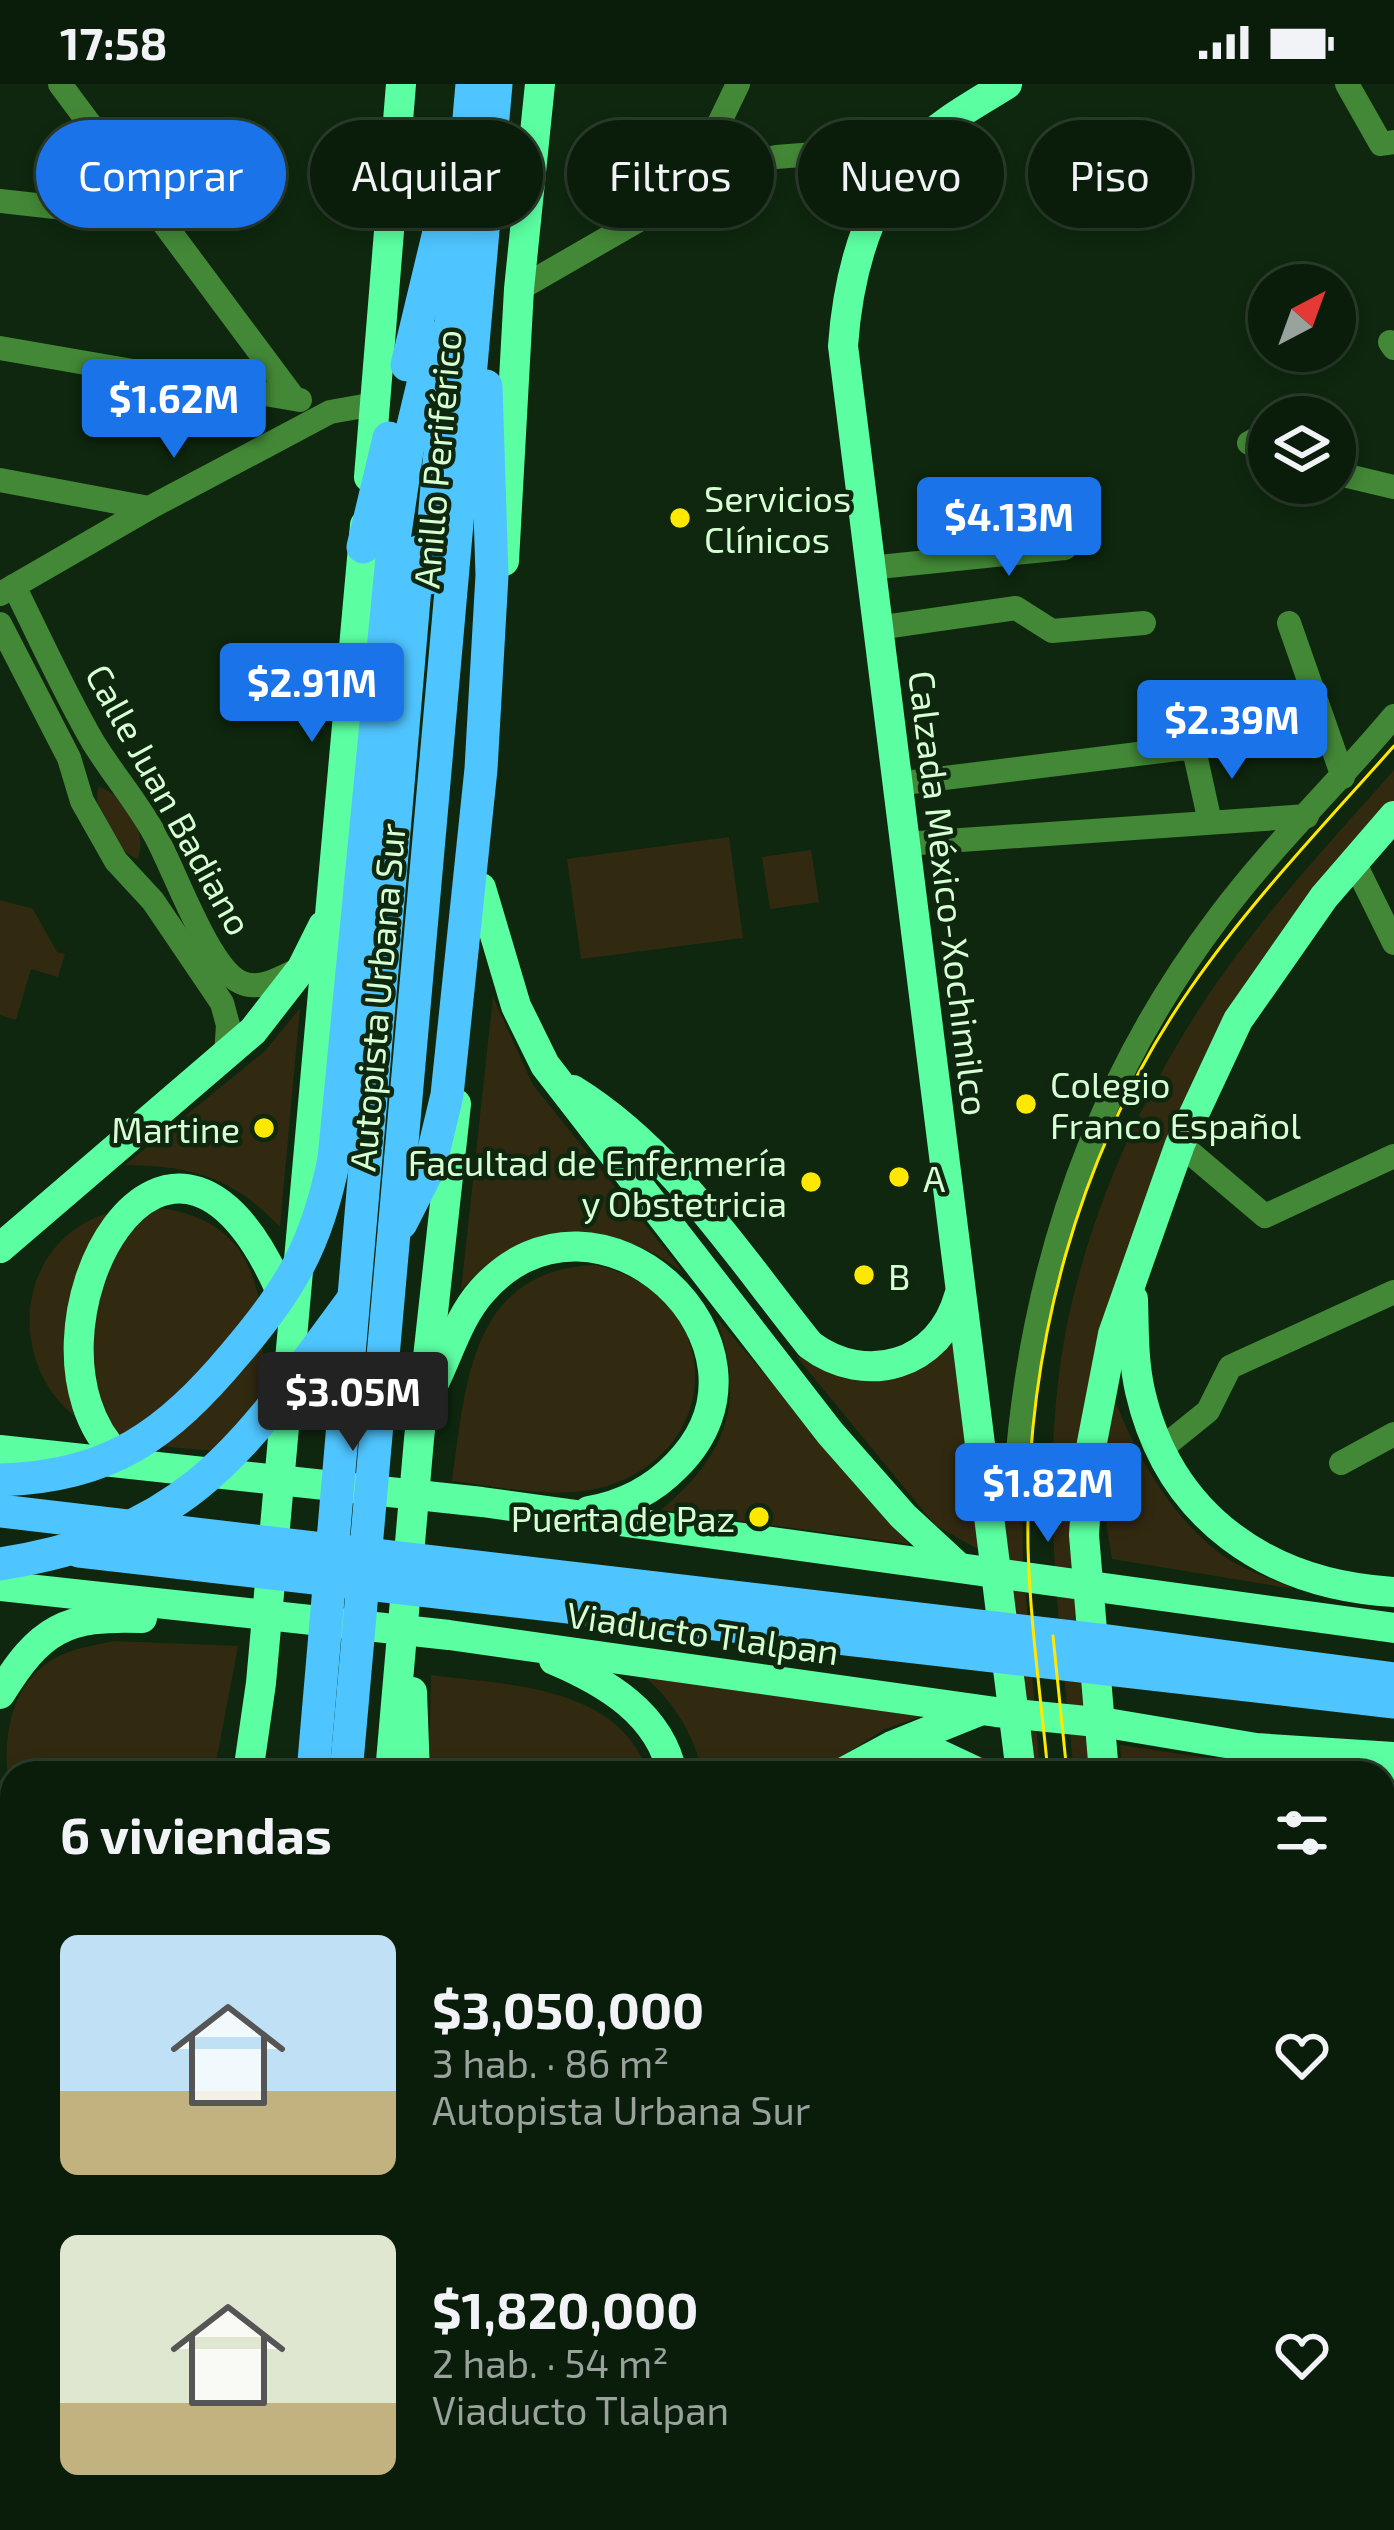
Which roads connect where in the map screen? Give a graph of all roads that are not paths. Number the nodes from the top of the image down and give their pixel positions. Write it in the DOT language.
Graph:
graph roads {
  1 [pos="60,84"];
  2 [pos="401,84"];
  3 [pos="459,84"];
  4 [pos="472,84"];
  5 [pos="496,84"];
  6 [pos="507,84"];
  7 [pos="540,84"];
  8 [pos="738,84"];
  9 [pos="1007,84"];
  10 [pos="1347,84"];
  11 [pos="87,120"];
  12 [pos="456,120"];
  13 [pos="721,120"];
  14 [pos="955,120"];
  15 [pos="1394,142"];
  16 [pos="0,201"];
  17 [pos="36,205"];
  18 [pos="169,228"];
  19 [pos="440,228"];
  20 [pos="446,228"];
  21 [pos="624,228"];
  22 [pos="869,228"];
  23 [pos="467,272"];
  24 [pos="519,289"];
  25 [pos="487,314"];
  26 [pos="0,348"];
  27 [pos="292,397"];
  28 [pos="375,404"];
  29 [pos="330,412"];
  30 [pos="1356,478"];
  31 [pos="0,480"];
  32 [pos="1394,488"];
  33 [pos="149,508"];
  34 [pos="507,522"];
  35 [pos="363,547"];
  36 [pos="1065,548"];
  37 [pos="869,568"];
  38 [pos="7,590"];
  39 [pos="1144,622"];
  40 [pos="1289,622"];
  41 [pos="0,624"];
  42 [pos="877,628"];
  43 [pos="1394,716"];
  44 [pos="94,744"];
  45 [pos="69,758"];
  46 [pos="1343,777"];
  47 [pos="896,784"];
  48 [pos="1307,816"];
  49 [pos="1394,816"];
  50 [pos="1210,822"];
  51 [pos="904,844"];
  52 [pos="1354,862"];
  53 [pos="481,889"];
  54 [pos="331,910"];
  55 [pos="1394,943"];
  56 [pos="302,968"];
  57 [pos="226,1055"];
  58 [pos="374,1057"];
  59 [pos="556,1079"];
  60 [pos="1180,1144"];
  61 [pos="1394,1156"];
  62 [pos="309,1163"];
  63 [pos="0,1248"];
  64 [pos="27,1264"];
  65 [pos="1133,1279"];
  66 [pos="960,1284"];
  67 [pos="1394,1292"];
  68 [pos="292,1321"];
  69 [pos="423,1401"];
  70 [pos="67,1425"];
  71 [pos="1394,1434"];
  72 [pos="1161,1449"];
  73 [pos="0,1450"];
  74 [pos="1018,1451"];
  75 [pos="1342,1463"];
  76 [pos="152,1468"];
  77 [pos="0,1480"];
  78 [pos="0,1511"];
  79 [pos="553,1512"];
  80 [pos="0,1541"];
  81 [pos="235,1554"];
  82 [pos="0,1564"];
  83 [pos="967,1566"];
  84 [pos="0,1586"];
  85 [pos="1394,1592"];
  86 [pos="231,1610"];
  87 [pos="1394,1628"];
  88 [pos="399,1639"];
  89 [pos="509,1644"];
  90 [pos="1107,1654"];
  91 [pos="1394,1679"];
  92 [pos="0,1694"];
  93 [pos="1394,1702"];
  94 [pos="989,1711"];
  95 [pos="892,1746"];
  96 [pos="1394,1757"];
  97 [pos="250,1761"];
  98 [pos="314,1761"];
  99 [pos="325,1761"];
  100 [pos="347,1761"];
  101 [pos="360,1761"];
  102 [pos="391,1761"];
  103 [pos="415,1761"];
  104 [pos="668,1761"];
  105 [pos="864,1761"];
  106 [pos="953,1761"];
  107 [pos="1020,1761"];
  108 [pos="1103,1761"];
  1 -- 11 [label="street"];
  2 -- 28 [label="main road"];
  3 -- 12 [label="highway, Anillo Periférico"];
  4 -- 23 [label="highway, Autopista Urbana Sur"];
  5 -- 23 [label="highway, Autopista Urbana Sur"];
  6 -- 25 [label="highway, Anillo Periférico"];
  7 -- 24 [label="main road"];
  8 -- 13 [label="street"];
  9 -- 14 [label="main road, Calzada México-Xochimilco"];
  10 -- 15 [label="street"];
  16 -- 17 [label="street"];
  18 -- 27 [label="street"];
  19 -- 35 [label="highway"];
  20 -- 58 [label="highway, Anillo Periférico"];
  21 -- 24 [label="street"];
  22 -- 37 [label="main road, Calzada México-Xochimilco"];
  23 -- 77 [label="highway"];
  23 -- 82 [label="highway"];
  23 -- 99 [label="highway, Autopista Urbana Sur"];
  23 -- 100 [label="highway, Autopista Urbana Sur"];
  24 -- 34 [label="main road"];
  25 -- 34 [label="highway"];
  25 -- 101 [label="highway, Anillo Periférico"];
  26 -- 27 [label="street"];
  27 -- 29 [label="street"];
  28 -- 29 [label="street"];
  28 -- 35 [label="main road"];
  29 -- 33 [label="street"];
  30 -- 32 [label="street"];
  31 -- 33 [label="street"];
  33 -- 38 [label="street"];
  34 -- 53 [label="main road"];
  35 -- 54 [label="main road"];
  36 -- 37 [label="street"];
  37 -- 42 [label="main road, Calzada México-Xochimilco"];
  38 -- 44 [label="street, Calle Juan Badiano"];
  39 -- 42 [label="street"];
  40 -- 46 [label="street"];
  41 -- 45 [label="street, Calle Juan Badiano"];
  42 -- 47 [label="main road, Calzada México-Xochimilco"];
  43 -- 46 [label="street"];
  44 -- 45 [label="street"];
  44 -- 56 [label="street, Calle Juan Badiano"];
  45 -- 57 [label="street, Calle Juan Badiano"];
  46 -- 48 [label="street"];
  47 -- 50 [label="street"];
  47 -- 51 [label="main road, Calzada México-Xochimilco"];
  48 -- 50 [label="street"];
  48 -- 74 [label="street"];
  49 -- 52 [label="main road"];
  50 -- 51 [label="street"];
  51 -- 66 [label="main road, Calzada México-Xochimilco"];
  52 -- 55 [label="street"];
  52 -- 60 [label="main road"];
  53 -- 59 [label="main road"];
  53 -- 69 [label="main road"];
  54 -- 56 [label="main road"];
  54 -- 62 [label="main road"];
  56 -- 57 [label="main road"];
  57 -- 63 [label="main road"];
  58 -- 62 [label="highway"];
  58 -- 98 [label="highway, Anillo Periférico"];
  59 -- 66 [label="main road"];
  59 -- 83 [label="main road"];
  60 -- 61 [label="street"];
  60 -- 65 [label="main road"];
  62 -- 68 [label="main road"];
  64 -- 68 [label="main road"];
  65 -- 72 [label="main road"];
  65 -- 108 [label="main road"];
  66 -- 107 [label="main road, Calzada México-Xochimilco"];
  67 -- 72 [label="street"];
  68 -- 97 [label="main road"];
  69 -- 79 [label="main road"];
  69 -- 88 [label="main road"];
  70 -- 76 [label="main road"];
  71 -- 75 [label="street"];
  72 -- 85 [label="main road"];
  73 -- 76 [label="main road"];
  76 -- 79 [label="main road"];
  78 -- 81 [label="highway, Viaducto Tlalpan"];
  79 -- 83 [label="main road"];
  80 -- 81 [label="highway, Viaducto Tlalpan"];
  81 -- 90 [label="highway, Viaducto Tlalpan"];
  83 -- 87 [label="main road"];
  84 -- 86 [label="main road, Viaducto Tlalpan"];
  86 -- 89 [label="main road, Viaducto Tlalpan"];
  86 -- 92 [label="main road"];
  88 -- 102 [label="main road"];
  88 -- 103 [label="main road"];
  89 -- 94 [label="main road, Viaducto Tlalpan"];
  89 -- 104 [label="main road"];
  90 -- 91 [label="highway, Viaducto Tlalpan"];
  90 -- 93 [label="highway, Viaducto Tlalpan"];
  94 -- 95 [label="main road"];
  94 -- 96 [label="main road, Viaducto Tlalpan"];
  95 -- 105 [label="main road"];
  95 -- 106 [label="main road"];
}
